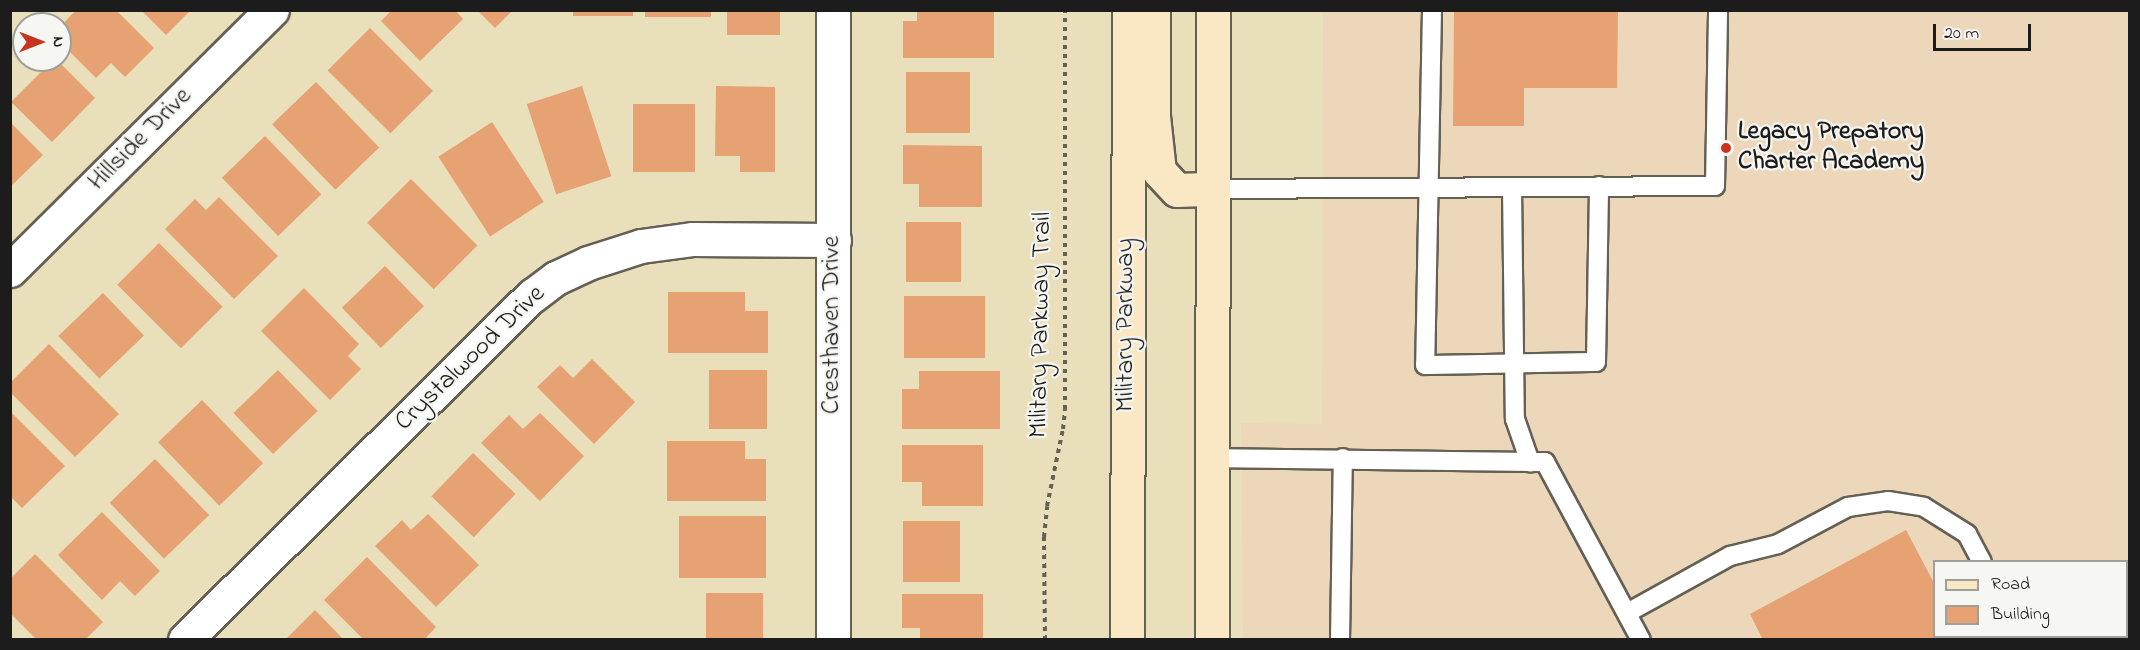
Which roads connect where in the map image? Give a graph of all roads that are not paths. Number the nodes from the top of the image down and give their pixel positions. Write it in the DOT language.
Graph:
graph roads {
  1 [pos="272,10"];
  2 [pos="833,10"];
  3 [pos="1129,10"];
  4 [pos="1154,10"];
  5 [pos="1213,10"];
  6 [pos="1432,10"];
  7 [pos="1718,10"];
  8 [pos="1599,186"];
  9 [pos="1428,187"];
  10 [pos="1512,187"];
  11 [pos="1213,189"];
  12 [pos="834,240"];
  13 [pos="10,270"];
  14 [pos="1515,363"];
  15 [pos="1212,458"];
  16 [pos="1343,458"];
  17 [pos="1530,462"];
  18 [pos="1981,560"];
  19 [pos="1627,613"];
  20 [pos="185,639"];
  21 [pos="833,639"];
  22 [pos="1126,639"];
  23 [pos="1212,639"];
  24 [pos="1340,639"];
  25 [pos="1641,639"];
  1 -- 13 [label="street, Hillside Drive"];
  2 -- 12 [label="street, Cresthaven Drive"];
  3 -- 22 [label="main road, Military Parkway"];
  4 -- 11 [label="main road"];
  5 -- 11 [label="main road"];
  6 -- 9 [label="lane"];
  7 -- 8 [label="lane"];
  8 -- 10 [label="lane"];
  8 -- 14 [label="lane"];
  9 -- 10 [label="lane"];
  9 -- 11 [label="lane"];
  9 -- 14 [label="lane"];
  10 -- 14 [label="lane"];
  11 -- 15 [label="main road"];
  12 -- 20 [label="street, Crystalwood Drive"];
  12 -- 21 [label="street, Cresthaven Drive"];
  14 -- 17 [label="lane"];
  15 -- 16 [label="lane"];
  15 -- 23 [label="main road"];
  16 -- 17 [label="lane"];
  16 -- 24 [label="lane"];
  17 -- 19 [label="lane"];
  18 -- 19 [label="lane"];
  19 -- 25 [label="lane"];
}
